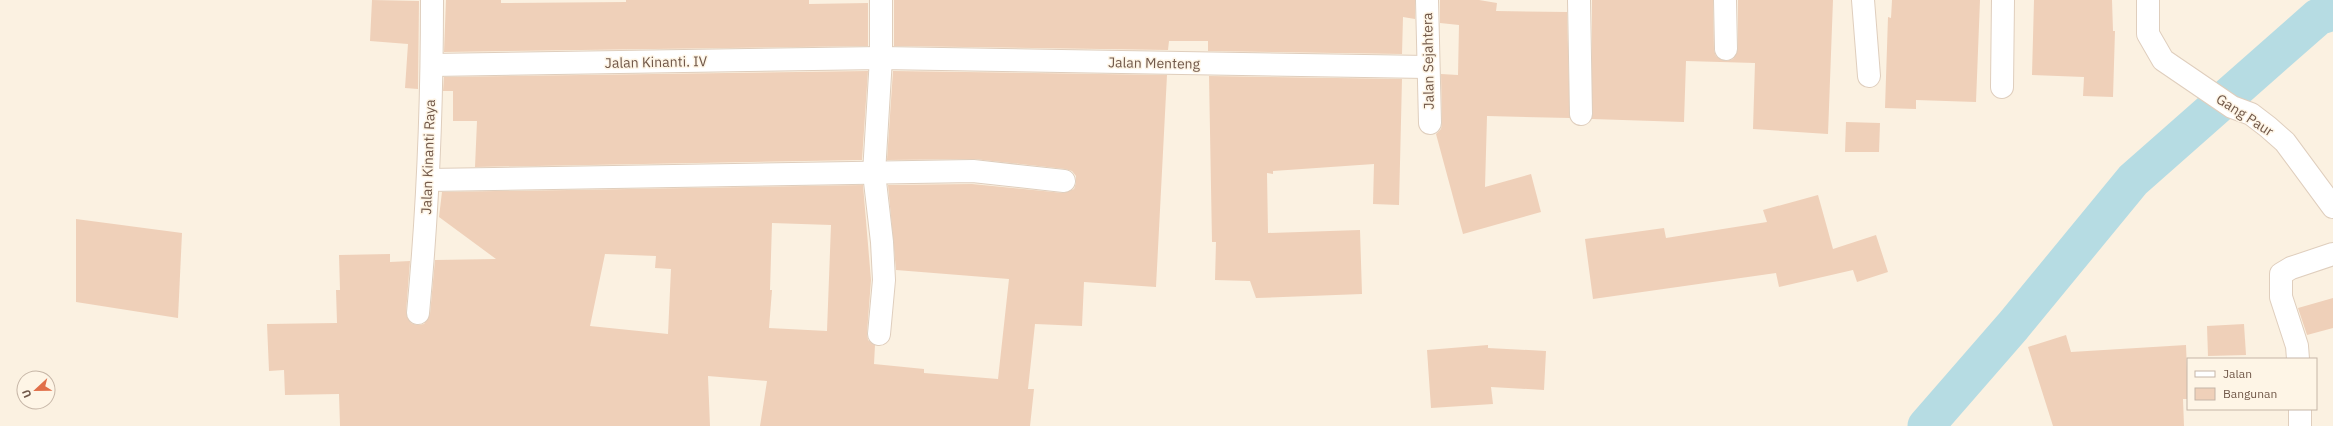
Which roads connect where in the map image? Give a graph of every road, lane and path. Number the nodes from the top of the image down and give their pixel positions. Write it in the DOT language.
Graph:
graph roads {
  1 [pos="432,0"];
  2 [pos="881,0"];
  3 [pos="1427,0"];
  4 [pos="1579,0"];
  5 [pos="1725,0"];
  6 [pos="1863,0"];
  7 [pos="2003,0"];
  8 [pos="2148,0"];
  9 [pos="1726,49"];
  10 [pos="881,58"];
  11 [pos="432,65"];
  12 [pos="1428,68"];
  13 [pos="1869,76"];
  14 [pos="2002,87"];
  15 [pos="1581,114"];
  16 [pos="1430,123"];
  17 [pos="874,173"];
  18 [pos="428,180"];
  19 [pos="1064,182"];
  20 [pos="2333,207"];
  21 [pos="2333,254"];
  22 [pos="418,313"];
  23 [pos="879,334"];
  24 [pos="2298,358"];
  25 [pos="2300,410"];
  26 [pos="2300,426"];
  1 -- 11 [label="street, Jalan Kinanti Raya"];
  2 -- 10 [label="street"];
  3 -- 12 [label="street, Jalan Sejahtera"];
  4 -- 15 [label="street"];
  5 -- 9 [label="street"];
  6 -- 13 [label="street"];
  7 -- 14 [label="street"];
  8 -- 20 [label="street, Gang Paur"];
  10 -- 11 [label="street, Jalan Kinanti. IV"];
  10 -- 12 [label="street, Jalan Menteng"];
  10 -- 17 [label="street"];
  11 -- 18 [label="street, Jalan Kinanti Raya"];
  12 -- 16 [label="street, Jalan Sejahtera"];
  17 -- 18 [label="street"];
  17 -- 19 [label="street"];
  17 -- 23 [label="street"];
  18 -- 22 [label="street, Jalan Kinanti Raya"];
  21 -- 24 [label="street"];
  25 -- 26 [label="street"];
}
